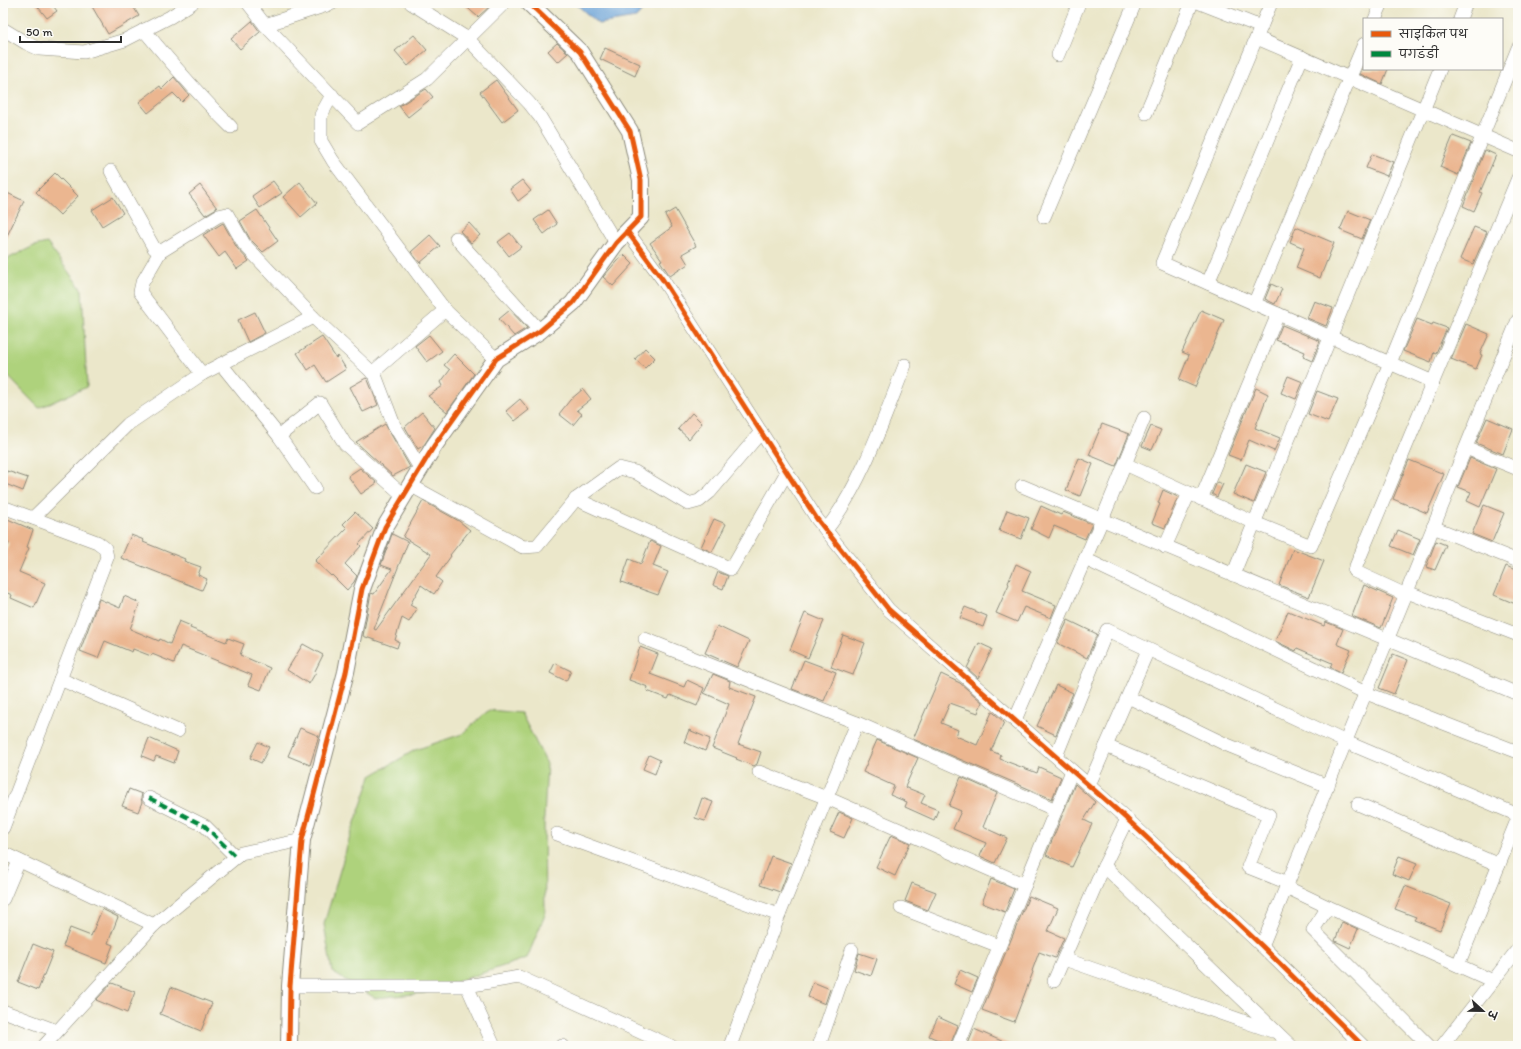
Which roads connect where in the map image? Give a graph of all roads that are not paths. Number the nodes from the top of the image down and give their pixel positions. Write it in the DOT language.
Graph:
graph roads {
  1 [pos="192,3"];
  2 [pos="248,3"];
  3 [pos="333,3"];
  4 [pos="411,3"];
  5 [pos="504,3"];
  6 [pos="529,3"];
  7 [pos="1079,3"];
  8 [pos="1136,3"];
  9 [pos="1192,3"];
  10 [pos="1200,3"];
  11 [pos="1271,3"];
  12 [pos="1382,3"];
  13 [pos="1466,3"];
  14 [pos="1375,18"];
  15 [pos="1460,18"];
  16 [pos="265,25"];
  17 [pos="3,29"];
  18 [pos="144,30"];
  19 [pos="1259,32"];
  20 [pos="468,39"];
  21 [pos="1363,46"];
  22 [pos="1518,48"];
  23 [pos="1058,55"];
  24 [pos="1302,57"];
  25 [pos="1440,70"];
  26 [pos="1349,78"];
  27 [pos="332,96"];
  28 [pos="1424,110"];
  29 [pos="1146,113"];
  30 [pos="231,127"];
  31 [pos="1481,135"];
  32 [pos="1518,151"];
  33 [pos="111,171"];
  34 [pos="1518,178"];
  35 [pos="1044,217"];
  36 [pos="627,231"];
  37 [pos="456,238"];
  38 [pos="616,243"];
  39 [pos="160,252"];
  40 [pos="1208,283"];
  41 [pos="1254,304"];
  42 [pos="445,310"];
  43 [pos="1278,314"];
  44 [pos="313,317"];
  45 [pos="1518,320"];
  46 [pos="540,331"];
  47 [pos="1330,337"];
  48 [pos="496,359"];
  49 [pos="1390,363"];
  50 [pos="222,364"];
  51 [pos="905,366"];
  52 [pos="372,372"];
  53 [pos="202,374"];
  54 [pos="1433,382"];
  55 [pos="1144,418"];
  56 [pos="761,432"];
  57 [pos="280,436"];
  58 [pos="1466,448"];
  59 [pos="1125,464"];
  60 [pos="420,468"];
  61 [pos="1518,469"];
  62 [pos="787,472"];
  63 [pos="1022,486"];
  64 [pos="315,488"];
  65 [pos="407,491"];
  66 [pos="1189,493"];
  67 [pos="1201,498"];
  68 [pos="576,499"];
  69 [pos="3,507"];
  70 [pos="33,518"];
  71 [pos="1102,520"];
  72 [pos="1255,523"];
  73 [pos="1434,527"];
  74 [pos="826,530"];
  75 [pos="1165,547"];
  76 [pos="1085,559"];
  77 [pos="1518,561"];
  78 [pos="1233,575"];
  79 [pos="1406,593"];
  80 [pos="1518,635"];
  81 [pos="646,639"];
  82 [pos="1387,640"];
  83 [pos="1148,650"];
  84 [pos="60,679"];
  85 [pos="1366,692"];
  86 [pos="1518,694"];
  87 [pos="1128,697"];
  88 [pos="1015,720"];
  89 [pos="857,724"];
  90 [pos="178,730"];
  91 [pos="1346,742"];
  92 [pos="1106,746"];
  93 [pos="1518,752"];
  94 [pos="1056,756"];
  95 [pos="1072,771"];
  96 [pos="759,772"];
  97 [pos="1089,785"];
  98 [pos="1328,786"];
  99 [pos="149,798"];
  100 [pos="827,798"];
  101 [pos="1358,804"];
  102 [pos="1056,810"];
  103 [pos="1518,816"];
  104 [pos="1127,818"];
  105 [pos="3,828"];
  106 [pos="557,834"];
  107 [pos="302,840"];
  108 [pos="3,853"];
  109 [pos="236,857"];
  110 [pos="19,861"];
  111 [pos="1499,865"];
  112 [pos="1104,866"];
  113 [pos="1025,885"];
  114 [pos="1287,885"];
  115 [pos="3,899"];
  116 [pos="1328,907"];
  117 [pos="901,908"];
  118 [pos="779,915"];
  119 [pos="154,925"];
  120 [pos="1000,946"];
  121 [pos="1262,946"];
  122 [pos="1518,949"];
  123 [pos="852,950"];
  124 [pos="1064,959"];
  125 [pos="1458,965"];
  126 [pos="1054,981"];
  127 [pos="1493,981"];
  128 [pos="290,986"];
  129 [pos="467,986"];
  130 [pos="3,1012"];
  131 [pos="57,1031"];
  132 [pos="1276,1032"];
  133 [pos="44,1046"];
  134 [pos="289,1046"];
  135 [pos="494,1046"];
  136 [pos="671,1046"];
  137 [pos="730,1046"];
  138 [pos="819,1046"];
  139 [pos="958,1046"];
  140 [pos="1291,1046"];
  141 [pos="1363,1046"];
  142 [pos="1429,1046"];
  143 [pos="1442,1046"];
  1 -- 18 [label="street"];
  2 -- 16 [label="street"];
  3 -- 16 [label="street"];
  4 -- 20 [label="street"];
  5 -- 20 [label="street"];
  6 -- 36 [label="street"];
  7 -- 23 [label="street"];
  8 -- 35 [label="street"];
  9 -- 29 [label="street"];
  10 -- 19 [label="street"];
  11 -- 19 [label="street"];
  12 -- 14 [label="street"];
  13 -- 15 [label="street"];
  16 -- 27 [label="street"];
  17 -- 18 [label="street"];
  18 -- 30 [label="street"];
  19 -- 24 [label="street"];
  19 -- 40 [label="street"];
  20 -- 27 [label="street"];
  20 -- 38 [label="street"];
  21 -- 26 [label="street"];
  22 -- 31 [label="street"];
  24 -- 26 [label="street"];
  24 -- 40 [label="street"];
  25 -- 28 [label="street"];
  26 -- 28 [label="street"];
  26 -- 41 [label="street"];
  27 -- 42 [label="street"];
  28 -- 31 [label="street"];
  28 -- 47 [label="street"];
  31 -- 32 [label="street"];
  31 -- 49 [label="street"];
  33 -- 39 [label="street"];
  34 -- 54 [label="street"];
  36 -- 38 [label="street"];
  36 -- 56 [label="street"];
  37 -- 46 [label="street"];
  38 -- 46 [label="street"];
  39 -- 44 [label="street"];
  39 -- 53 [label="street"];
  40 -- 41 [label="street"];
  41 -- 43 [label="street"];
  42 -- 48 [label="street"];
  42 -- 52 [label="street"];
  43 -- 47 [label="street"];
  43 -- 67 [label="street"];
  44 -- 50 [label="street"];
  44 -- 52 [label="street"];
  45 -- 58 [label="street"];
  46 -- 48 [label="street"];
  47 -- 49 [label="street"];
  47 -- 72 [label="street"];
  48 -- 60 [label="street"];
  49 -- 54 [label="street"];
  49 -- 72 [label="street"];
  50 -- 53 [label="street"];
  50 -- 57 [label="street"];
  51 -- 74 [label="street"];
  52 -- 60 [label="street"];
  53 -- 70 [label="street"];
  54 -- 79 [label="street"];
  55 -- 59 [label="street"];
  56 -- 62 [label="street"];
  56 -- 68 [label="street"];
  57 -- 64 [label="street"];
  57 -- 65 [label="street"];
  58 -- 61 [label="street"];
  58 -- 73 [label="street"];
  59 -- 66 [label="street"];
  59 -- 71 [label="street"];
  60 -- 65 [label="street"];
  62 -- 68 [label="street"];
  62 -- 74 [label="street"];
  63 -- 71 [label="street"];
  65 -- 68 [label="street"];
  65 -- 107 [label="street"];
  66 -- 67 [label="street"];
  66 -- 75 [label="street"];
  67 -- 72 [label="street"];
  69 -- 70 [label="street"];
  70 -- 84 [label="street"];
  71 -- 75 [label="street"];
  71 -- 76 [label="street"];
  72 -- 78 [label="street"];
  73 -- 77 [label="street"];
  73 -- 79 [label="street"];
  74 -- 88 [label="street"];
  75 -- 78 [label="street"];
  76 -- 85 [label="street"];
  76 -- 88 [label="street"];
  78 -- 82 [label="street"];
  79 -- 80 [label="street"];
  79 -- 82 [label="street"];
  81 -- 89 [label="street"];
  82 -- 85 [label="street"];
  82 -- 86 [label="street"];
  83 -- 87 [label="street"];
  83 -- 91 [label="street"];
  83 -- 94 [label="street"];
  84 -- 90 [label="street"];
  84 -- 105 [label="street"];
  85 -- 91 [label="street"];
  85 -- 93 [label="street"];
  87 -- 92 [label="street"];
  87 -- 98 [label="street"];
  88 -- 94 [label="street"];
  89 -- 100 [label="street"];
  89 -- 102 [label="street"];
  91 -- 98 [label="street"];
  91 -- 103 [label="street"];
  92 -- 97 [label="street"];
  92 -- 114 [label="street"];
  94 -- 95 [label="street"];
  95 -- 97 [label="street"];
  95 -- 102 [label="street"];
  96 -- 100 [label="street"];
  97 -- 104 [label="street"];
  98 -- 114 [label="street"];
  99 -- 109 [label="street"];
  100 -- 113 [label="street"];
  100 -- 118 [label="street"];
  101 -- 111 [label="street"];
  102 -- 113 [label="street"];
  103 -- 111 [label="street"];
  104 -- 112 [label="street"];
  104 -- 121 [label="street"];
  106 -- 118 [label="street"];
  107 -- 109 [label="street"];
  107 -- 128 [label="street"];
  108 -- 110 [label="street"];
  109 -- 119 [label="street"];
  110 -- 115 [label="street"];
  110 -- 119 [label="street"];
  111 -- 125 [label="street"];
  112 -- 124 [label="street"];
  112 -- 132 [label="street"];
  113 -- 120 [label="street"];
  114 -- 116 [label="street"];
  114 -- 121 [label="street"];
  116 -- 125 [label="street"];
  116 -- 142 [label="street"];
  117 -- 120 [label="street"];
  118 -- 137 [label="street"];
  119 -- 131 [label="street"];
  120 -- 139 [label="street"];
  121 -- 141 [label="street"];
  122 -- 127 [label="street"];
  123 -- 138 [label="street"];
  124 -- 126 [label="street"];
  124 -- 132 [label="street"];
  125 -- 127 [label="street"];
  127 -- 143 [label="street"];
  128 -- 129 [label="street"];
  128 -- 134 [label="street"];
  129 -- 135 [label="street"];
  129 -- 136 [label="street"];
  130 -- 131 [label="street"];
  131 -- 133 [label="street"];
  132 -- 140 [label="street"];
}
